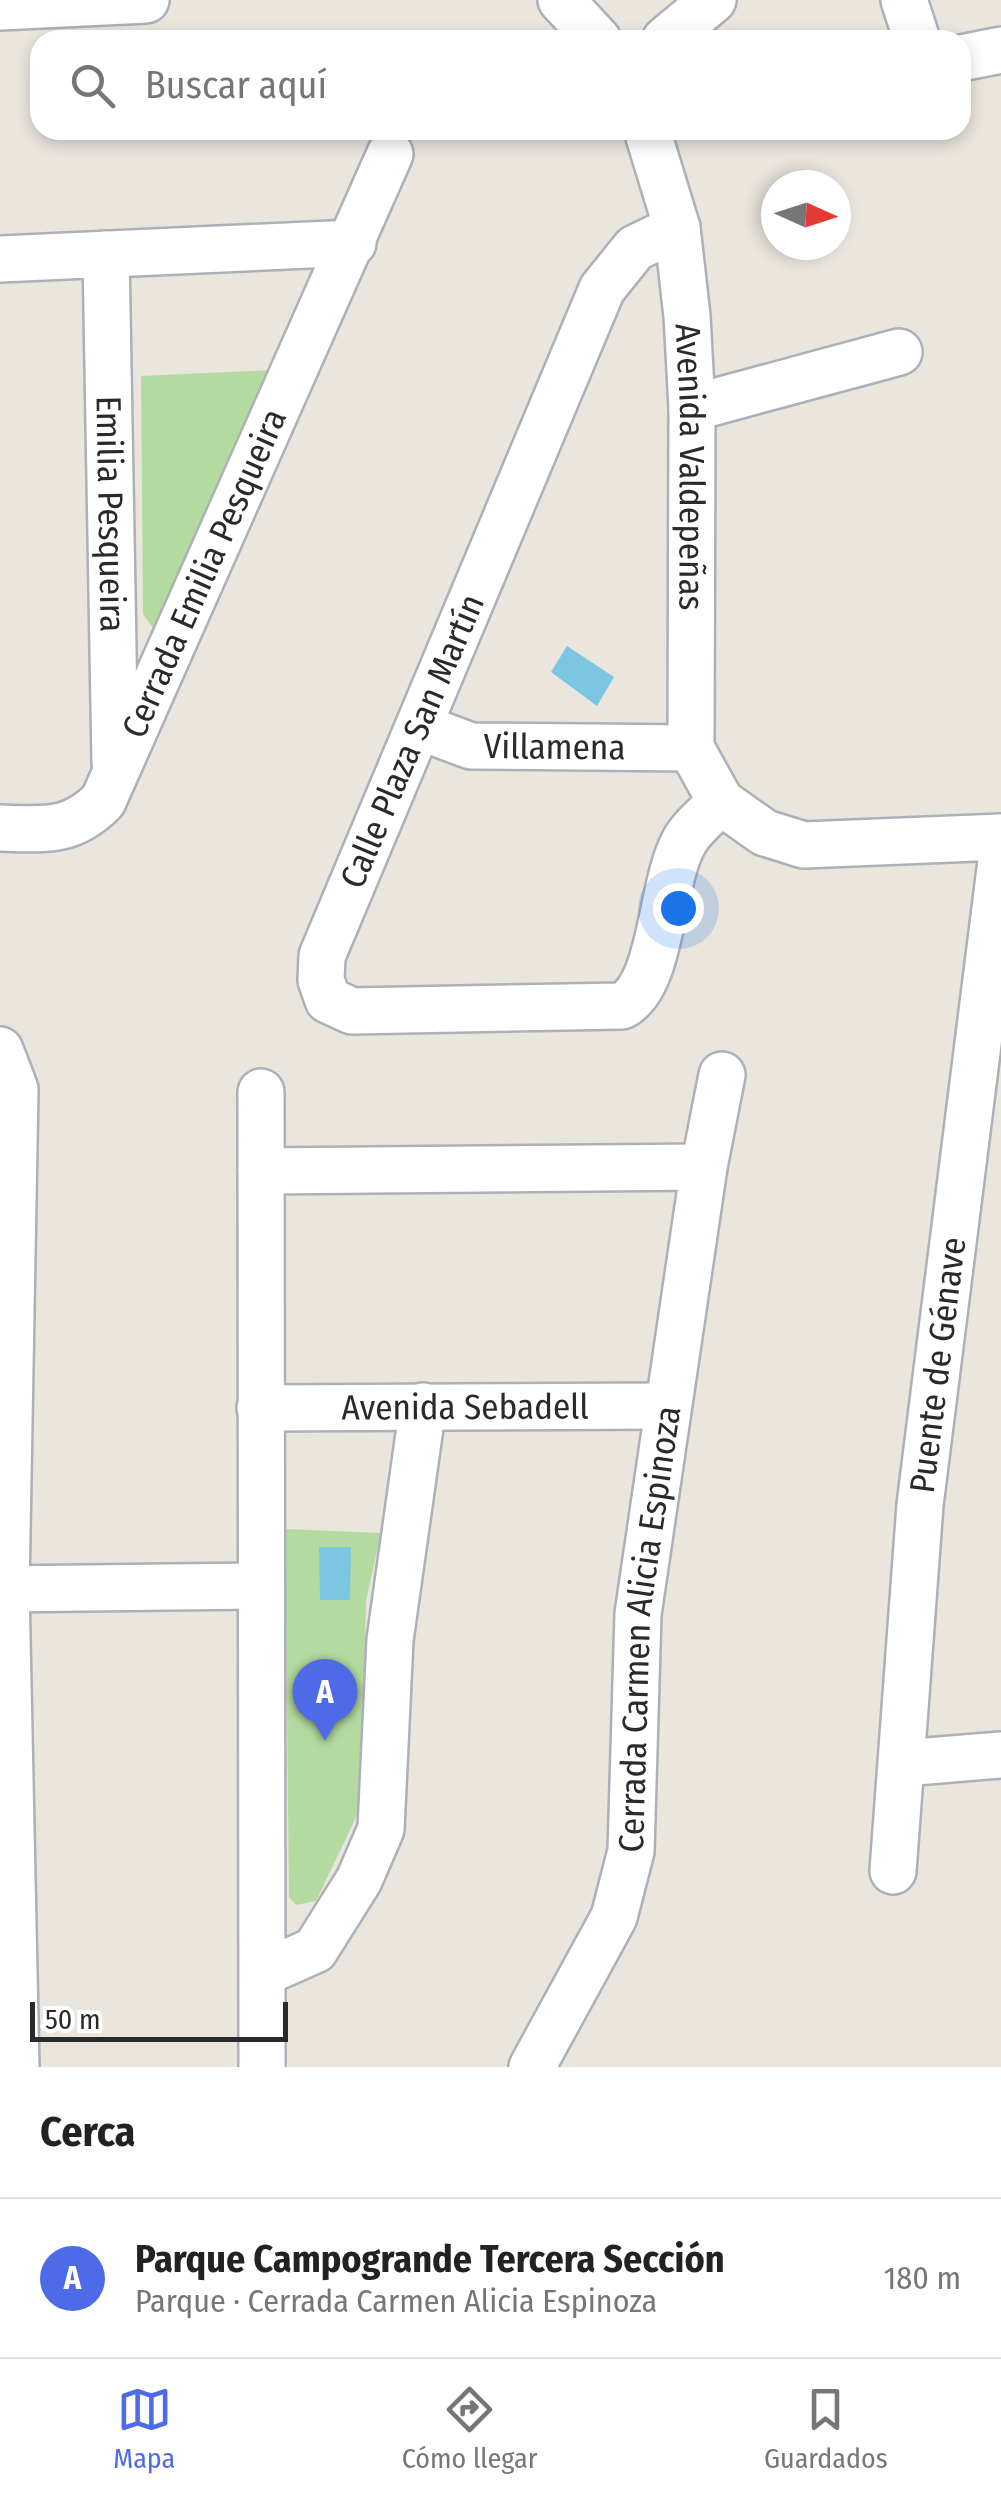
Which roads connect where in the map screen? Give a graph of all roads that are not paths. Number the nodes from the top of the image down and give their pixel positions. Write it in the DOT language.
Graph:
graph roads {
  1 [pos="121,0"];
  2 [pos="146,0"];
  3 [pos="561,0"];
  4 [pos="713,0"];
  5 [pos="904,0"];
  6 [pos="0,7"];
  7 [pos="589,30"];
  8 [pos="677,30"];
  9 [pos="914,30"];
  10 [pos="1001,50"];
  11 [pos="971,56"];
  12 [pos="650,140"];
  13 [pos="390,154"];
  14 [pos="677,228"];
  15 [pos="353,243"];
  16 [pos="106,254"];
  17 [pos="0,259"];
  18 [pos="899,352"];
  19 [pos="692,408"];
  20 [pos="420,728"];
  21 [pos="691,748"];
  22 [pos="115,775"];
  23 [pos="721,802"];
  24 [pos="0,828"];
  25 [pos="1001,837"];
  26 [pos="1001,861"];
  27 [pos="0,1050"];
  28 [pos="722,1075"];
  29 [pos="261,1092"];
  30 [pos="704,1167"];
  31 [pos="261,1171"];
  32 [pos="423,1406"];
  33 [pos="668,1406"];
  34 [pos="260,1408"];
  35 [pos="260,1586"];
  36 [pos="3,1589"];
  37 [pos="1001,1756"];
  38 [pos="903,1762"];
  39 [pos="893,1871"];
  40 [pos="262,1973"];
  41 [pos="16,2067"];
  42 [pos="262,2067"];
  43 [pos="532,2067"];
  1 -- 2 [label="street"];
  1 -- 6 [label="street"];
  3 -- 7 [label="street"];
  4 -- 8 [label="street"];
  5 -- 9 [label="street"];
  10 -- 11 [label="street"];
  12 -- 14 [label="street, Avenida Valdepeñas"];
  13 -- 15 [label="street, Cerrada Emilia Pesqueira"];
  14 -- 19 [label="street, Avenida Valdepeñas"];
  14 -- 20 [label="street, Calle Plaza San Martín"];
  15 -- 16 [label="street"];
  15 -- 22 [label="street, Cerrada Emilia Pesqueira"];
  16 -- 17 [label="street"];
  16 -- 22 [label="street, Emilia Pesqueira"];
  18 -- 19 [label="street"];
  19 -- 21 [label="street, Avenida Valdepeñas"];
  20 -- 21 [label="street, Villamena"];
  20 -- 23 [label="street, Calle Plaza San Martín"];
  21 -- 23 [label="street, Avenida Valdepeñas"];
  22 -- 24 [label="street, Cerrada Emilia Pesqueira"];
  23 -- 25 [label="street, Avenida Valdepeñas"];
  26 -- 38 [label="street, Puente de Génave"];
  27 -- 36 [label="street"];
  28 -- 30 [label="street, Cerrada Carmen Alicia Espinoza"];
  29 -- 31 [label="street"];
  30 -- 31 [label="street"];
  30 -- 33 [label="street, Cerrada Carmen Alicia Espinoza"];
  31 -- 34 [label="street"];
  32 -- 33 [label="street, Avenida Sebadell"];
  32 -- 34 [label="street, Avenida Sebadell"];
  32 -- 40 [label="street"];
  33 -- 43 [label="street, Cerrada Carmen Alicia Espinoza"];
  34 -- 35 [label="street"];
  35 -- 36 [label="street"];
  35 -- 40 [label="street"];
  36 -- 41 [label="street"];
  37 -- 38 [label="street"];
  38 -- 39 [label="street, Puente de Génave"];
  40 -- 42 [label="street"];
}
